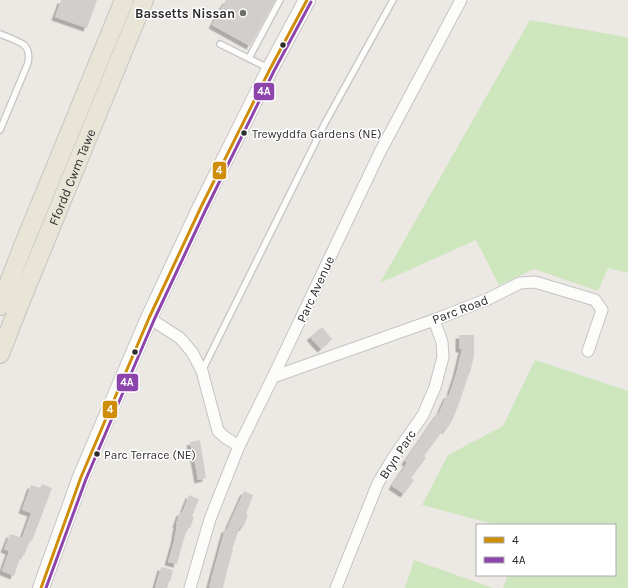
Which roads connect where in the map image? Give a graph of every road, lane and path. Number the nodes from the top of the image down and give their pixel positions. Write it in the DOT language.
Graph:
graph roads {
  1 [pos="124,0"];
  2 [pos="144,0"];
  3 [pos="280,0"];
  4 [pos="307,0"];
  5 [pos="392,0"];
  6 [pos="461,0"];
  7 [pos="0,34"];
  8 [pos="220,44"];
  9 [pos="249,58"];
  10 [pos="270,69"];
  11 [pos="0,130"];
  12 [pos="0,306"];
  13 [pos="149,318"];
  14 [pos="434,320"];
  15 [pos="588,351"];
  16 [pos="0,354"];
  17 [pos="202,371"];
  18 [pos="273,377"];
  19 [pos="239,446"];
  20 [pos="41,588"];
  21 [pos="190,588"];
  22 [pos="336,588"];
  1 -- 12 [label="main road, Ffordd Cwm Tawe"];
  2 -- 16 [label="main road, Ffordd Cwm Tawe"];
  3 -- 9 [label="lane"];
  4 -- 10 [label="main road"];
  5 -- 17 [label="lane"];
  6 -- 18 [label="street, Parc Avenue"];
  7 -- 11 [label="lane"];
  8 -- 9 [label="lane"];
  9 -- 10 [label="lane"];
  10 -- 13 [label="main road"];
  13 -- 17 [label="street"];
  13 -- 20 [label="main road"];
  14 -- 15 [label="street, Parc Road"];
  14 -- 18 [label="street, Parc Road"];
  14 -- 22 [label="street, Bryn Parc"];
  17 -- 19 [label="street"];
  18 -- 19 [label="street, Parc Avenue"];
  19 -- 21 [label="street, Parc Avenue"];
}
